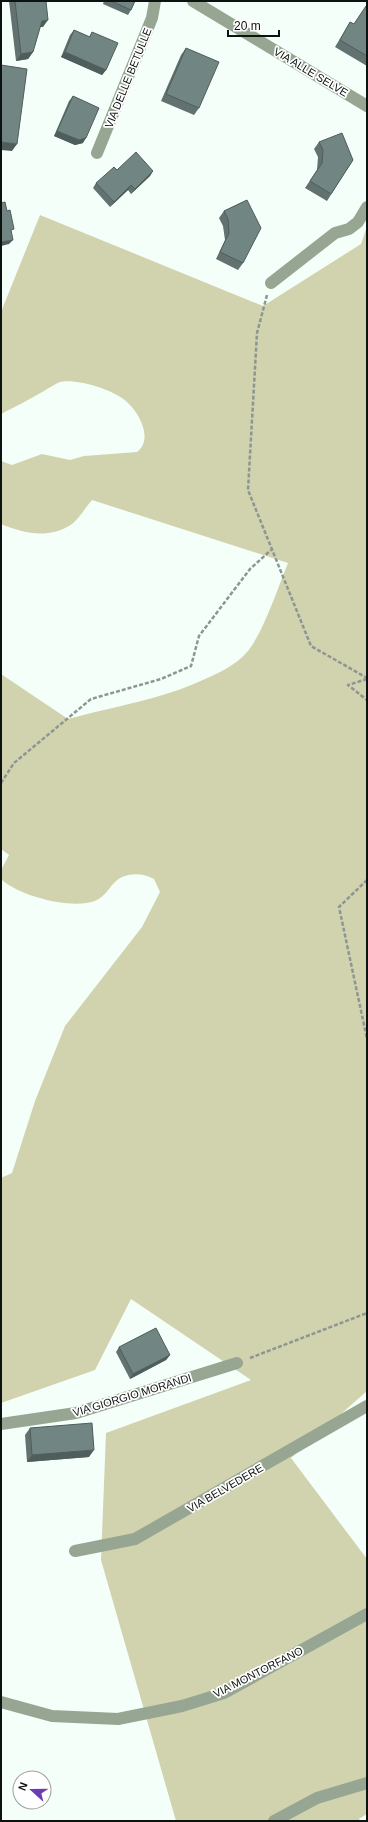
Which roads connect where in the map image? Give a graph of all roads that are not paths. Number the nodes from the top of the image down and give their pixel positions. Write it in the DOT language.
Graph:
graph roads {
  1 [pos="155,1"];
  2 [pos="197,2"];
  3 [pos="367,106"];
  4 [pos="97,153"];
  5 [pos="367,207"];
  6 [pos="271,283"];
  7 [pos="237,1363"];
  8 [pos="367,1406"];
  9 [pos="1,1424"];
  10 [pos="75,1551"];
  11 [pos="367,1614"];
  12 [pos="1,1702"];
  13 [pos="367,1783"];
  14 [pos="274,1821"];
  1 -- 4 [label="street, VIA DELLE BETULLE"];
  2 -- 3 [label="street, VIA ALLE SELVE"];
  5 -- 6 [label="street"];
  7 -- 9 [label="street, VIA GIORGIO MORANDI"];
  8 -- 10 [label="street, VIA BELVEDERE"];
  11 -- 12 [label="street, VIA MONTORFANO"];
  13 -- 14 [label="street"];
}
